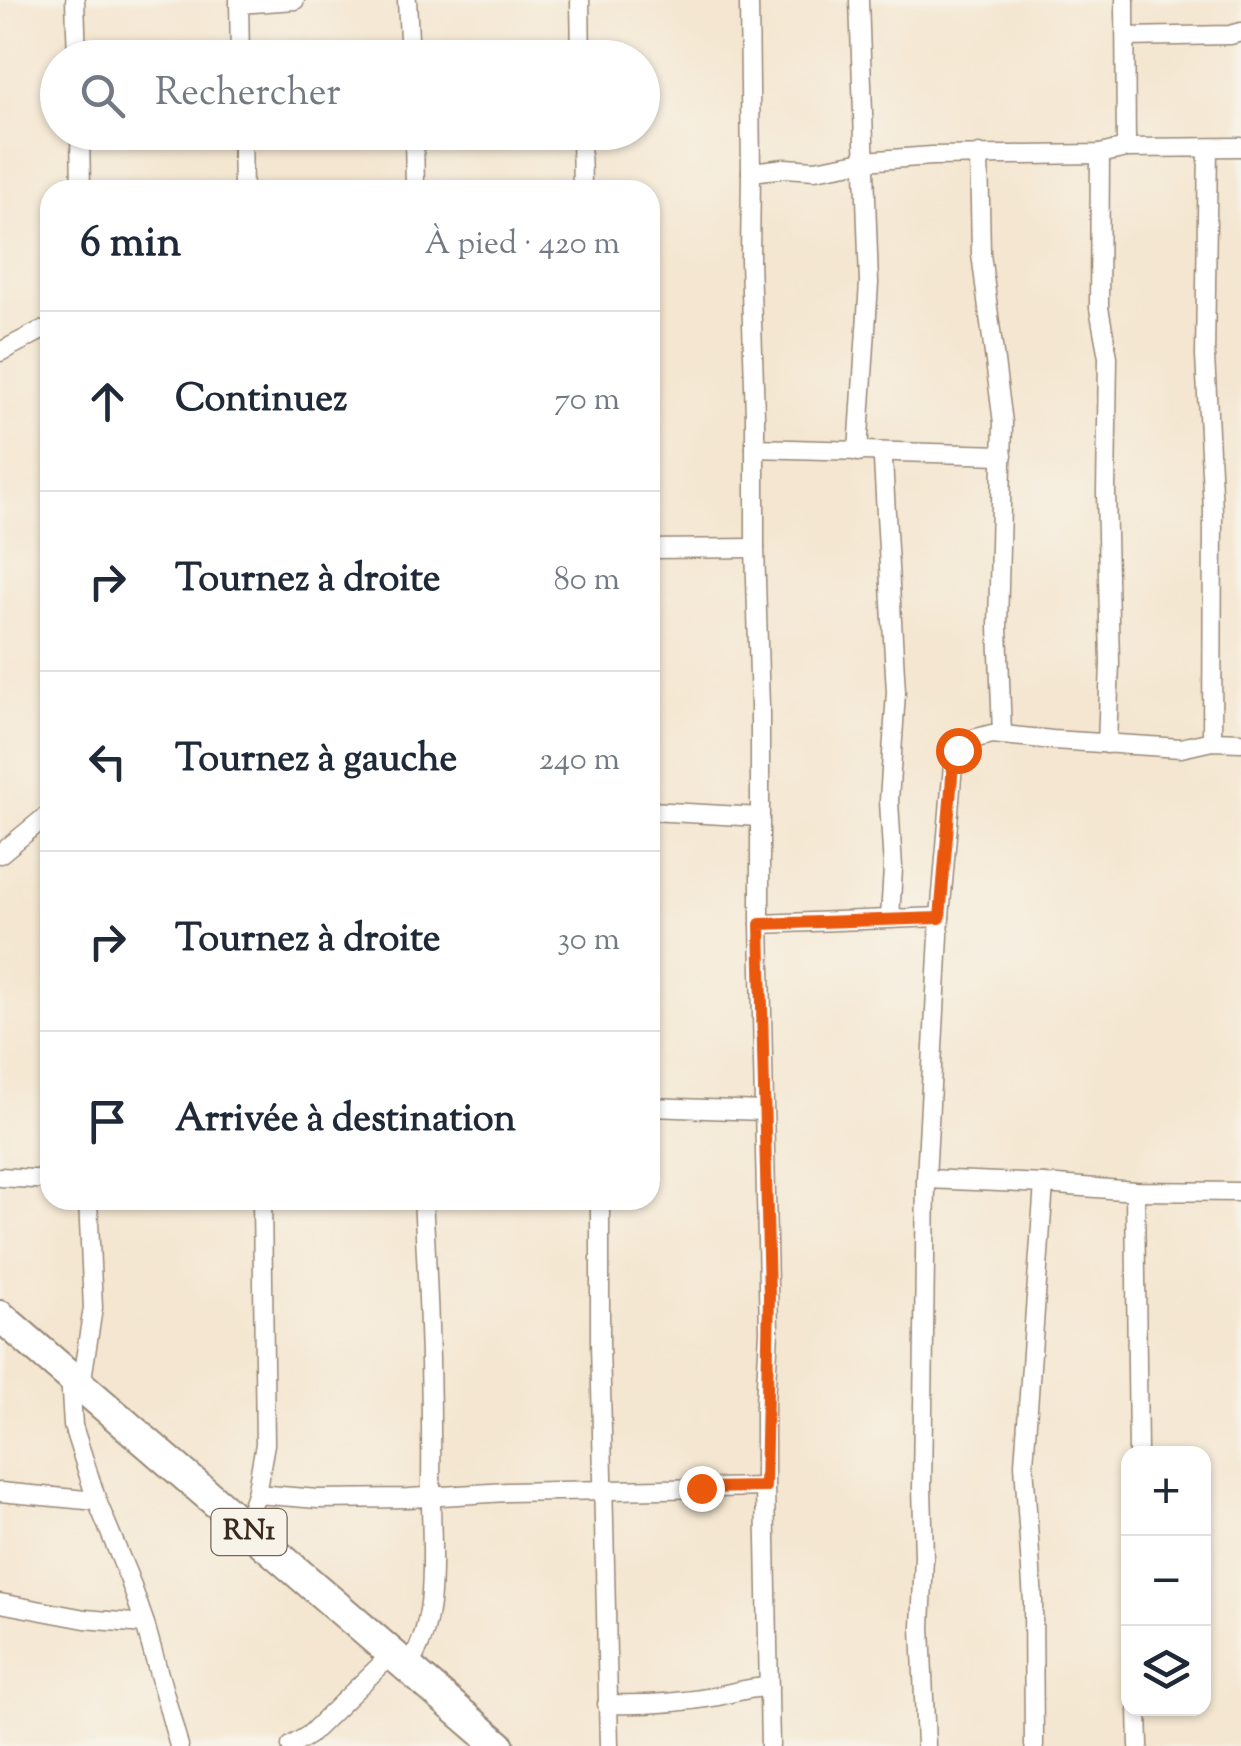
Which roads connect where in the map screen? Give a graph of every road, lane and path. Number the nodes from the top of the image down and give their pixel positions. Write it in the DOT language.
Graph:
graph roads {
  1 [pos="75,0"];
  2 [pos="296,0"];
  3 [pos="407,0"];
  4 [pos="580,0"];
  5 [pos="749,0"];
  6 [pos="859,0"];
  7 [pos="1124,0"];
  8 [pos="239,2"];
  9 [pos="1241,32"];
  10 [pos="1126,37"];
  11 [pos="76,40"];
  12 [pos="240,40"];
  13 [pos="409,40"];
  14 [pos="581,40"];
  15 [pos="1241,147"];
  16 [pos="1126,148"];
  17 [pos="1208,148"];
  18 [pos="80,150"];
  19 [pos="242,150"];
  20 [pos="414,150"];
  21 [pos="582,150"];
  22 [pos="979,154"];
  23 [pos="1100,154"];
  24 [pos="864,161"];
  25 [pos="752,172"];
  26 [pos="81,180"];
  27 [pos="243,180"];
  28 [pos="415,180"];
  29 [pos="582,180"];
  30 [pos="40,331"];
  31 [pos="0,352"];
  32 [pos="755,448"];
  33 [pos="858,452"];
  34 [pos="881,453"];
  35 [pos="1003,455"];
  36 [pos="756,548"];
  37 [pos="660,549"];
  38 [pos="1002,734"];
  39 [pos="1212,742"];
  40 [pos="1241,742"];
  41 [pos="1107,744"];
  42 [pos="660,812"];
  43 [pos="760,817"];
  44 [pos="40,822"];
  45 [pos="0,854"];
  46 [pos="890,918"];
  47 [pos="940,918"];
  48 [pos="760,924"];
  49 [pos="660,1107"];
  50 [pos="763,1111"];
  51 [pos="0,1177"];
  52 [pos="40,1179"];
  53 [pos="926,1179"];
  54 [pos="1044,1184"];
  55 [pos="1135,1191"];
  56 [pos="1241,1192"];
  57 [pos="89,1210"];
  58 [pos="262,1210"];
  59 [pos="423,1210"];
  60 [pos="600,1210"];
  61 [pos="0,1316"];
  62 [pos="75,1381"];
  63 [pos="1138,1446"];
  64 [pos="765,1487"];
  65 [pos="604,1491"];
  66 [pos="0,1492"];
  67 [pos="256,1494"];
  68 [pos="430,1495"];
  69 [pos="96,1501"];
  70 [pos="244,1528"];
  71 [pos="0,1603"];
  72 [pos="144,1624"];
  73 [pos="400,1661"];
  74 [pos="769,1687"];
  75 [pos="607,1704"];
  76 [pos="1138,1716"];
  77 [pos="179,1746"];
  78 [pos="291,1746"];
  79 [pos="499,1746"];
  80 [pos="609,1746"];
  81 [pos="770,1746"];
  82 [pos="926,1746"];
  83 [pos="1034,1746"];
  84 [pos="1138,1746"];
  1 -- 11 [label="street"];
  2 -- 8 [label="street"];
  3 -- 13 [label="street"];
  4 -- 14 [label="street"];
  5 -- 25 [label="street"];
  6 -- 24 [label="street"];
  7 -- 10 [label="street"];
  8 -- 12 [label="street"];
  9 -- 10 [label="street"];
  10 -- 16 [label="street"];
  15 -- 17 [label="street"];
  16 -- 17 [label="street"];
  16 -- 23 [label="street"];
  17 -- 39 [label="street"];
  18 -- 26 [label="street"];
  19 -- 27 [label="street"];
  20 -- 28 [label="street"];
  21 -- 29 [label="street"];
  22 -- 23 [label="street"];
  22 -- 24 [label="street"];
  22 -- 35 [label="street"];
  23 -- 41 [label="street"];
  24 -- 25 [label="street"];
  24 -- 33 [label="street"];
  25 -- 32 [label="street"];
  30 -- 31 [label="street"];
  32 -- 33 [label="street"];
  32 -- 36 [label="street"];
  33 -- 34 [label="street"];
  34 -- 35 [label="street"];
  34 -- 46 [label="street"];
  35 -- 38 [label="street"];
  36 -- 37 [label="street"];
  36 -- 43 [label="street"];
  38 -- 41 [label="street"];
  38 -- 47 [label="street"];
  39 -- 40 [label="street"];
  39 -- 41 [label="street"];
  42 -- 43 [label="street"];
  43 -- 48 [label="street"];
  44 -- 45 [label="street"];
  46 -- 47 [label="street"];
  46 -- 48 [label="street"];
  47 -- 53 [label="street"];
  48 -- 50 [label="street"];
  49 -- 50 [label="street"];
  50 -- 64 [label="street"];
  51 -- 52 [label="street"];
  53 -- 54 [label="street"];
  53 -- 82 [label="street"];
  54 -- 55 [label="street"];
  54 -- 83 [label="street"];
  55 -- 56 [label="street"];
  55 -- 63 [label="street"];
  57 -- 62 [label="street"];
  58 -- 67 [label="street"];
  59 -- 68 [label="street"];
  60 -- 65 [label="street"];
  61 -- 62 [label="highway, RN1"];
  62 -- 69 [label="street"];
  62 -- 70 [label="highway, RN1"];
  64 -- 65 [label="street"];
  64 -- 74 [label="street"];
  65 -- 68 [label="street"];
  65 -- 75 [label="street"];
  66 -- 69 [label="street"];
  67 -- 68 [label="street"];
  67 -- 70 [label="street"];
  68 -- 73 [label="street"];
  69 -- 72 [label="street"];
  70 -- 73 [label="highway, RN1"];
  71 -- 72 [label="street"];
  72 -- 77 [label="street"];
  73 -- 78 [label="street"];
  73 -- 79 [label="highway, RN1"];
  74 -- 75 [label="street"];
  74 -- 81 [label="street"];
  75 -- 80 [label="street"];
  76 -- 84 [label="street"];
}
